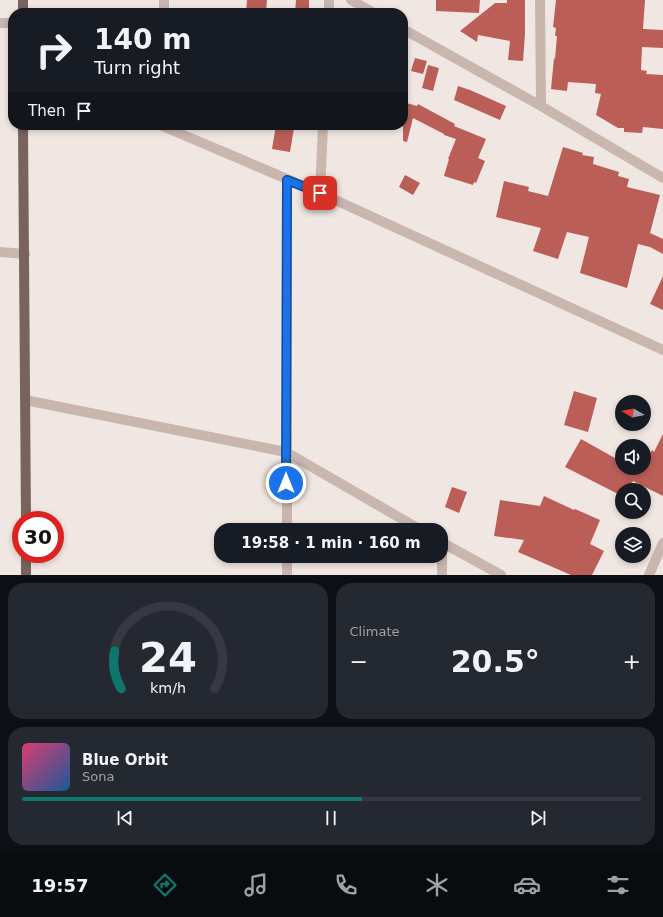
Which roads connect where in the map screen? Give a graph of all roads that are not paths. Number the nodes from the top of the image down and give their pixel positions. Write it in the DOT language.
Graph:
graph roads {
  1 [pos="351,0"];
  2 [pos="540,0"];
  3 [pos="365,8"];
  4 [pos="408,32"];
  5 [pos="541,106"];
  6 [pos="23,130"];
  7 [pos="172,130"];
  8 [pos="323,130"];
  9 [pos="663,178"];
  10 [pos="287,180"];
  11 [pos="320,193"];
  12 [pos="0,252"];
  13 [pos="24,254"];
  14 [pos="663,350"];
  15 [pos="25,400"];
  16 [pos="286,452"];
  17 [pos="26,511"];
  18 [pos="287,523"];
  19 [pos="409,523"];
  20 [pos="663,543"];
  21 [pos="448,546"];
  22 [pos="26,563"];
  23 [pos="287,563"];
  24 [pos="442,563"];
  25 [pos="26,575"];
  26 [pos="287,575"];
  27 [pos="442,575"];
  28 [pos="501,575"];
  29 [pos="649,575"];
  1 -- 3 [label="street"];
  2 -- 5 [label="street"];
  4 -- 5 [label="street"];
  5 -- 9 [label="street"];
  6 -- 13 [label="main road"];
  7 -- 10 [label="street"];
  8 -- 11 [label="street"];
  10 -- 11 [label="street"];
  10 -- 16 [label="street"];
  11 -- 14 [label="street"];
  12 -- 13 [label="street"];
  13 -- 15 [label="main road"];
  15 -- 16 [label="street"];
  15 -- 17 [label="main road"];
  16 -- 18 [label="street"];
  16 -- 19 [label="street"];
  20 -- 29 [label="street"];
  21 -- 28 [label="street"];
  22 -- 25 [label="main road"];
  23 -- 26 [label="street"];
  24 -- 27 [label="street"];
}
